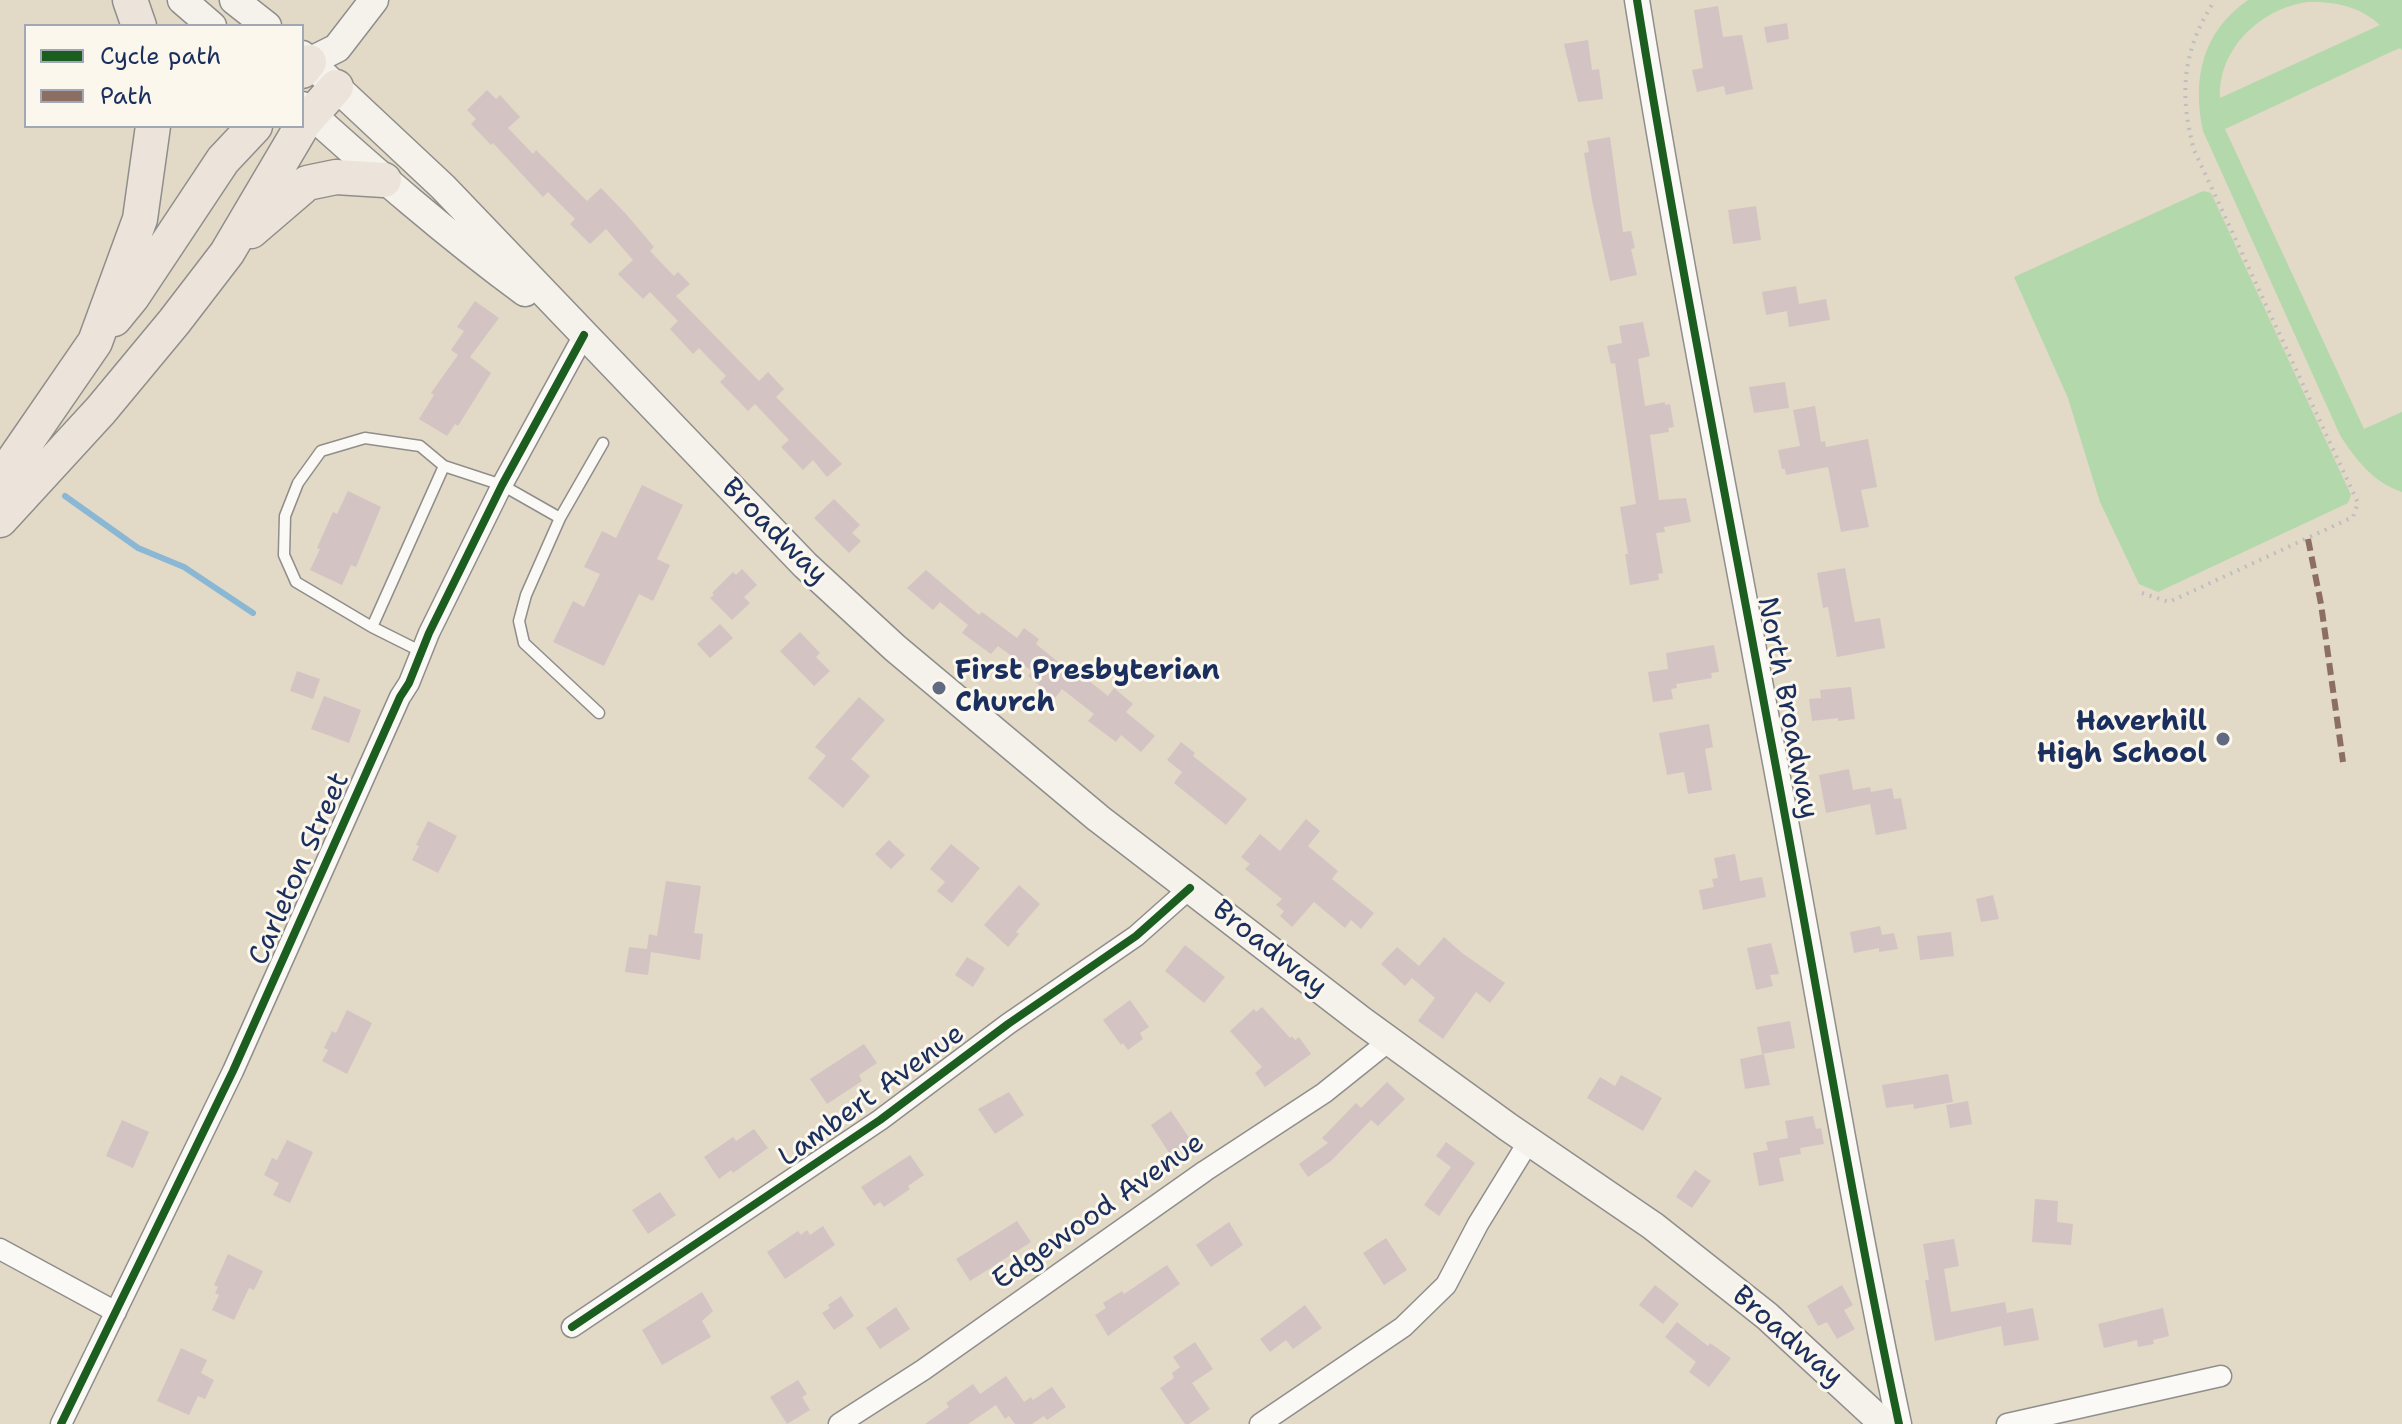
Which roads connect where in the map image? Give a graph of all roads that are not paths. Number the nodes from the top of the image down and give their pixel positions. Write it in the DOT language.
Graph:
graph roads {
  1 [pos="130,0"];
  2 [pos="182,0"];
  3 [pos="234,0"];
  4 [pos="374,0"];
  5 [pos="1637,0"];
  6 [pos="138,24"];
  7 [pos="210,24"];
  8 [pos="264,24"];
  9 [pos="313,59"];
  10 [pos="336,87"];
  11 [pos="304,118"];
  12 [pos="153,128"];
  13 [pos="253,128"];
  14 [pos="298,128"];
  15 [pos="384,180"];
  16 [pos="227,253"];
  17 [pos="584,335"];
  18 [pos="95,342"];
  19 [pos="603,443"];
  20 [pos="444,466"];
  21 [pos="0,480"];
  22 [pos="502,485"];
  23 [pos="560,518"];
  24 [pos="0,520"];
  25 [pos="372,627"];
  26 [pos="422,652"];
  27 [pos="599,713"];
  28 [pos="1190,888"];
  29 [pos="1389,1041"];
  30 [pos="1529,1141"];
  31 [pos="0,1249"];
  32 [pos="116,1312"];
  33 [pos="572,1327"];
  34 [pos="2221,1376"];
  35 [pos="61,1424"];
  36 [pos="839,1424"];
  37 [pos="1260,1424"];
  38 [pos="1884,1424"];
  39 [pos="1899,1424"];
  40 [pos="2007,1424"];
  1 -- 6 [label="highway"];
  2 -- 7 [label="main road"];
  3 -- 8 [label="main road"];
  4 -- 9 [label="main road"];
  5 -- 39 [label="street, North Broadway"];
  9 -- 10 [label="main road, Broadway"];
  10 -- 11 [label="highway"];
  10 -- 17 [label="main road, Broadway"];
  11 -- 15 [label="main road, Broadway"];
  12 -- 18 [label="highway"];
  13 -- 18 [label="highway"];
  14 -- 16 [label="highway"];
  15 -- 16 [label="highway"];
  15 -- 17 [label="main road, Broadway"];
  16 -- 24 [label="highway"];
  17 -- 22 [label="street, Carleton Street"];
  17 -- 28 [label="main road, Broadway"];
  18 -- 21 [label="highway"];
  19 -- 23 [label="lane"];
  20 -- 22 [label="lane"];
  20 -- 25 [label="lane"];
  20 -- 25 [label="lane"];
  22 -- 23 [label="lane"];
  22 -- 26 [label="street, Carleton Street"];
  23 -- 27 [label="lane"];
  25 -- 26 [label="lane"];
  26 -- 32 [label="street, Carleton Street"];
  28 -- 29 [label="main road, Broadway"];
  28 -- 33 [label="street, Lambert Avenue"];
  29 -- 30 [label="main road, Broadway"];
  29 -- 36 [label="street, Edgewood Avenue"];
  30 -- 37 [label="street"];
  30 -- 38 [label="main road, Broadway"];
  31 -- 32 [label="street"];
  32 -- 35 [label="street, Carleton Street"];
  34 -- 40 [label="street"];
}
